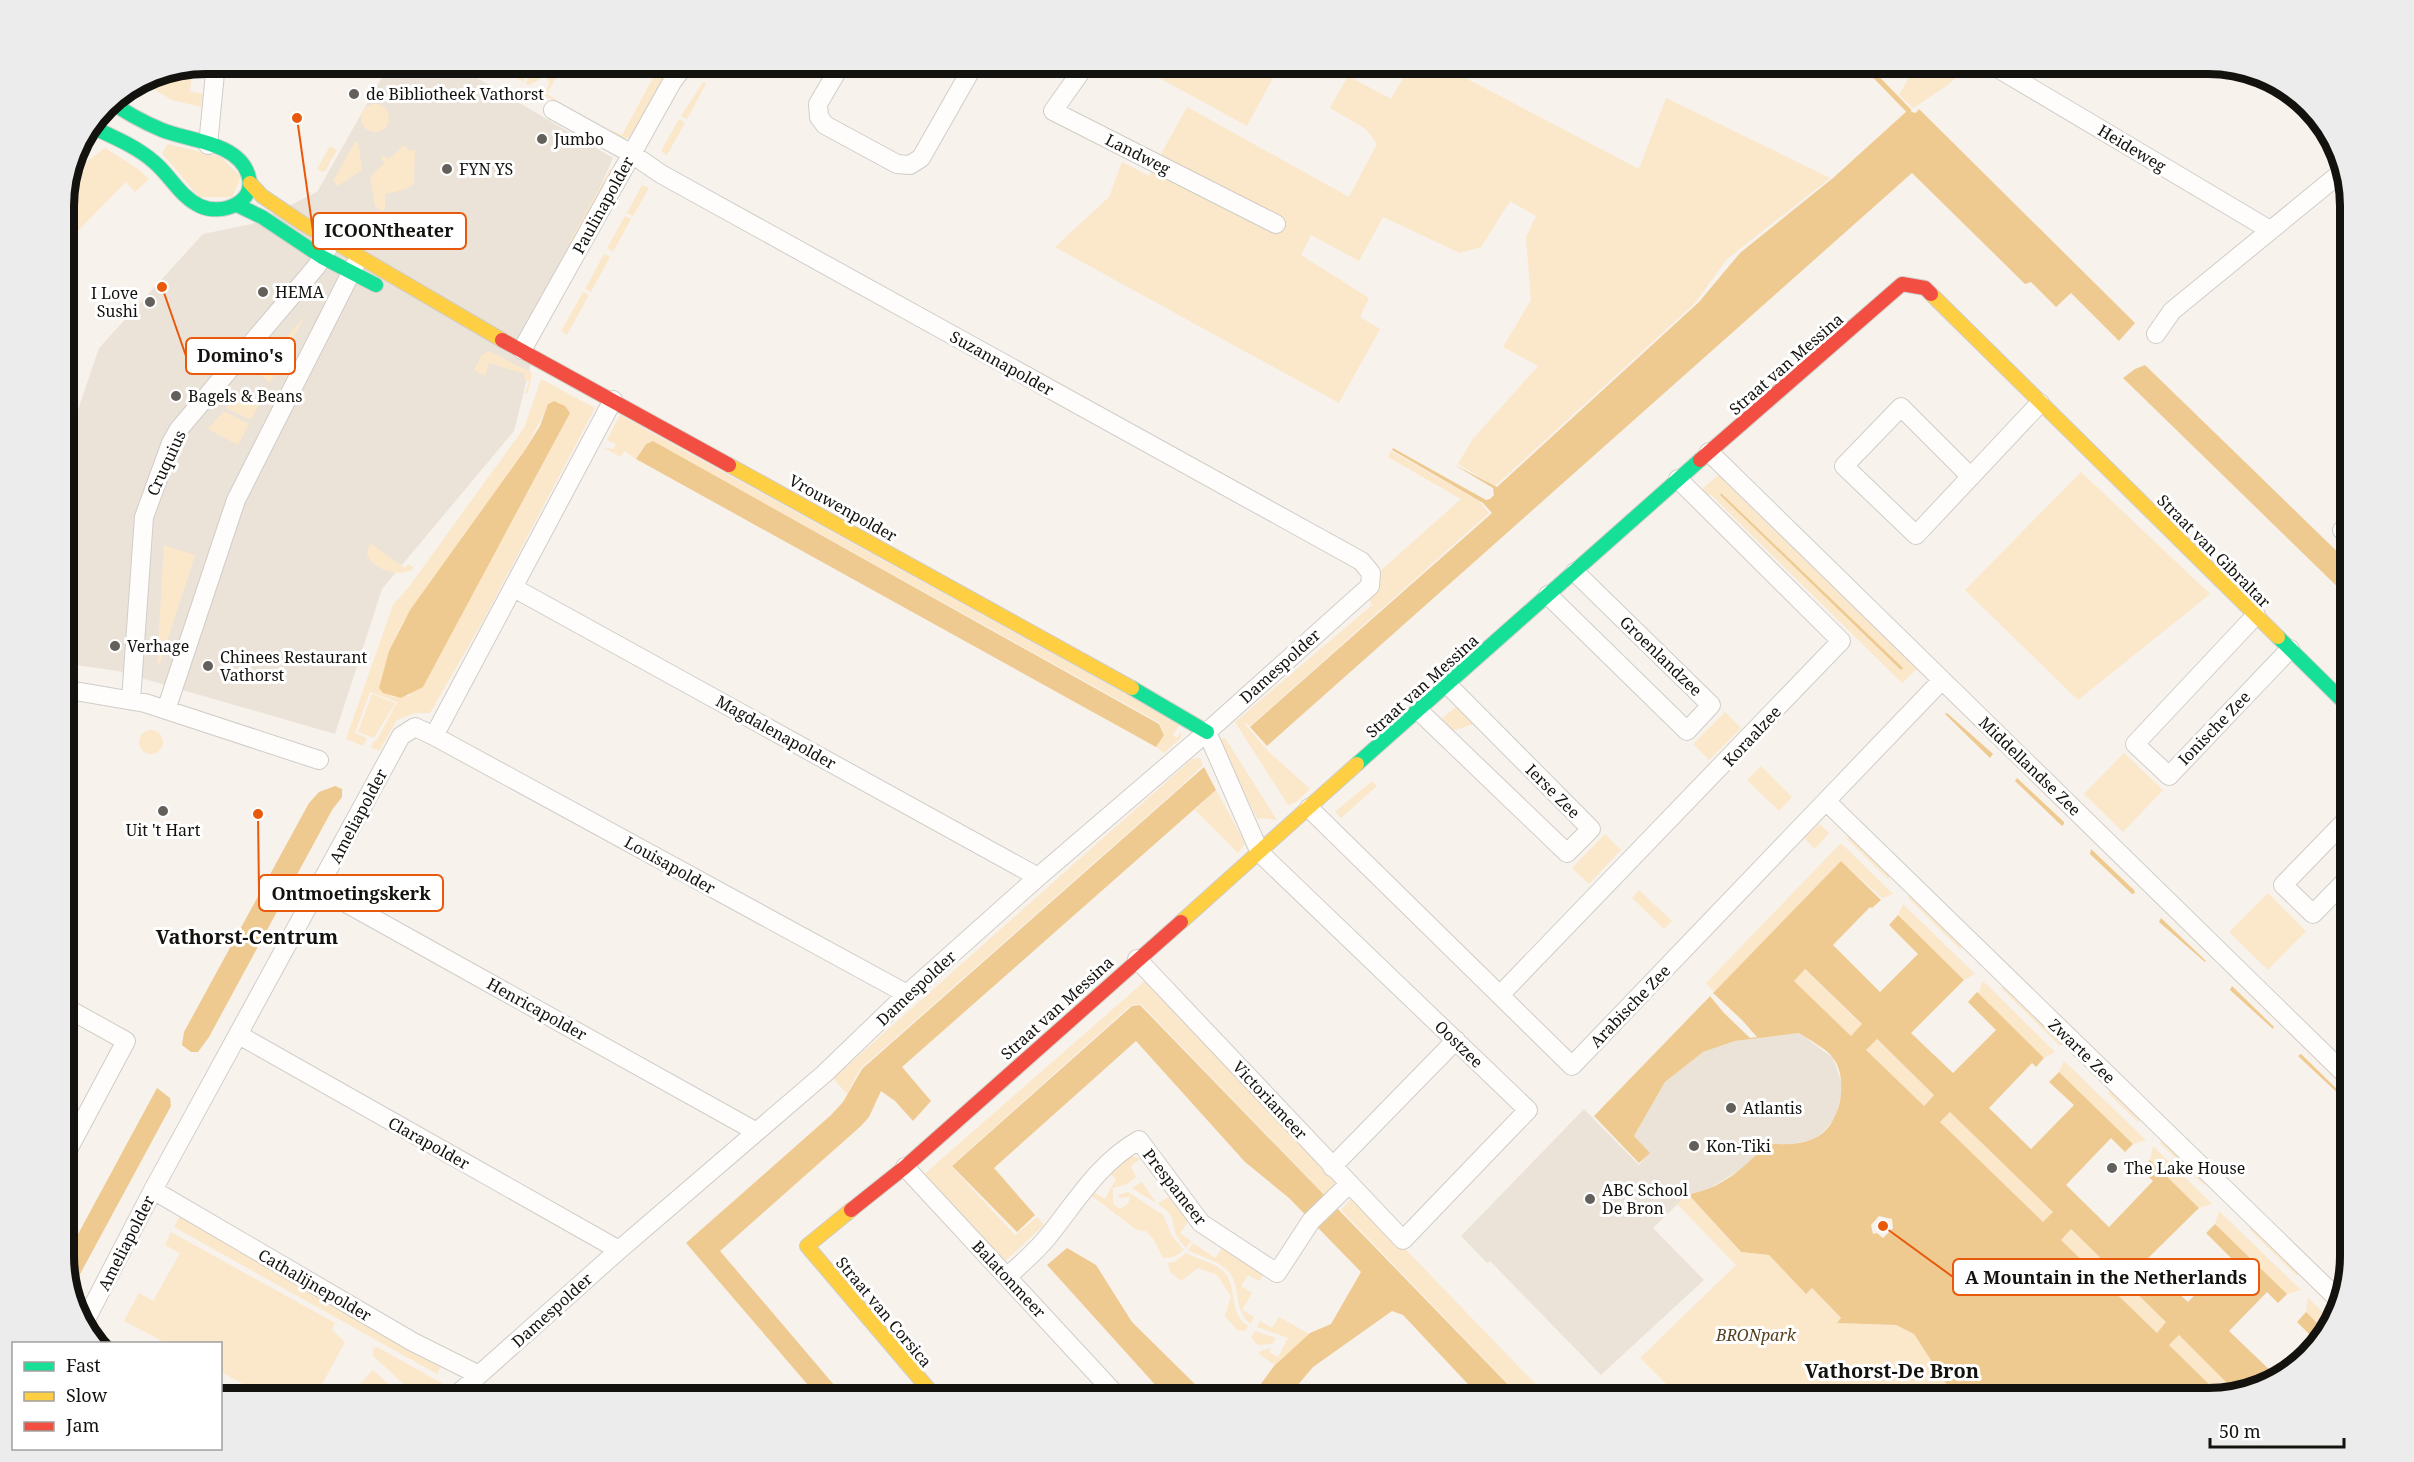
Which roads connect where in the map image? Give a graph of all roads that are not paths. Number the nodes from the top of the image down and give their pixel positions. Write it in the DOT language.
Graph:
graph roads {
  1 [pos="215,74"];
  2 [pos="678,74"];
  3 [pos="836,74"];
  4 [pos="969,74"];
  5 [pos="1079,74"];
  6 [pos="2007,74"];
  7 [pos="119,106"];
  8 [pos="553,110"];
  9 [pos="97,130"];
  10 [pos="163,141"];
  11 [pos="208,145"];
  12 [pos="632,154"];
  13 [pos="153,160"];
  14 [pos="2337,176"];
  15 [pos="250,183"];
  16 [pos="237,205"];
  17 [pos="1276,224"];
  18 [pos="2270,230"];
  19 [pos="332,241"];
  20 [pos="322,257"];
  21 [pos="356,265"];
  22 [pos="2156,334"];
  23 [pos="522,350"];
  24 [pos="613,400"];
  25 [pos="2040,403"];
  26 [pos="2054,417"];
  27 [pos="1709,452"];
  28 [pos="1971,477"];
  29 [pos="1678,478"];
  30 [pos="1575,572"];
  31 [pos="1371,573"];
  32 [pos="514,588"];
  33 [pos="1548,595"];
  34 [pos="2256,615"];
  35 [pos="2290,649"];
  36 [pos="1941,680"];
  37 [pos="1448,685"];
  38 [pos="74,691"];
  39 [pos="2340,698"];
  40 [pos="131,700"];
  41 [pos="166,710"];
  42 [pos="1419,711"];
  43 [pos="1207,732"];
  44 [pos="434,736"];
  45 [pos="318,760"];
  46 [pos="1826,801"];
  47 [pos="1309,808"];
  48 [pos="2340,826"];
  49 [pos="1260,853"];
  50 [pos="1038,877"];
  51 [pos="2340,886"];
  52 [pos="319,888"];
  53 [pos="1137,959"];
  54 [pos="907,994"];
  55 [pos="1500,995"];
  56 [pos="74,1012"];
  57 [pos="239,1035"];
  58 [pos="1456,1040"];
  59 [pos="2340,1069"];
  60 [pos="755,1131"];
  61 [pos="74,1138"];
  62 [pos="905,1167"];
  63 [pos="1332,1167"];
  64 [pos="1344,1189"];
  65 [pos="153,1190"];
  66 [pos="1403,1240"];
  67 [pos="807,1246"];
  68 [pos="619,1250"];
  69 [pos="1007,1277"];
  70 [pos="2334,1295"];
  71 [pos="88,1316"];
  72 [pos="479,1375"];
  73 [pos="469,1388"];
  74 [pos="928,1388"];
  75 [pos="1105,1388"];
  1 -- 11 [label="street"];
  2 -- 12 [label="street, Paulinapolder"];
  3 -- 4 [label="street"];
  5 -- 17 [label="street, Landweg"];
  6 -- 18 [label="street, Heideweg"];
  7 -- 10 [label="street, Vrouwenpolder"];
  8 -- 12 [label="street, Suzannapolder"];
  9 -- 13 [label="street"];
  10 -- 11 [label="street, Vrouwenpolder"];
  10 -- 13 [label="street"];
  11 -- 15 [label="street, Vrouwenpolder"];
  12 -- 23 [label="street, Paulinapolder"];
  12 -- 31 [label="street, Suzannapolder"];
  13 -- 16 [label="street"];
  14 -- 18 [label="street"];
  15 -- 16 [label="street"];
  15 -- 19 [label="street, Vrouwenpolder"];
  16 -- 20 [label="street, Vrouwenpolder"];
  18 -- 22 [label="street"];
  19 -- 20 [label="street, Cruquius"];
  19 -- 21 [label="street, Vrouwenpolder"];
  20 -- 21 [label="street, Vrouwenpolder"];
  20 -- 40 [label="street, Cruquius"];
  21 -- 23 [label="street, Vrouwenpolder"];
  21 -- 41 [label="street"];
  23 -- 24 [label="street, Vrouwenpolder"];
  24 -- 32 [label="street"];
  24 -- 43 [label="street, Vrouwenpolder"];
  25 -- 26 [label="street, Straat van Messina"];
  25 -- 27 [label="street, Straat van Messina"];
  25 -- 28 [label="street"];
  26 -- 34 [label="street, Straat van Gibraltar"];
  27 -- 29 [label="street, Straat van Messina"];
  27 -- 36 [label="street, Middellandse Zee"];
  28 -- 28 [label="street"];
  29 -- 30 [label="street, Straat van Messina"];
  29 -- 55 [label="street, Koraalzee"];
  30 -- 33 [label="street, Straat van Messina"];
  30 -- 33 [label="street, Groenlandzee"];
  31 -- 43 [label="street, Damespolder"];
  32 -- 44 [label="street"];
  32 -- 50 [label="street, Magdalenapolder"];
  33 -- 37 [label="street, Straat van Messina"];
  34 -- 35 [label="street, Straat van Gibraltar"];
  34 -- 35 [label="street, Ionische Zee"];
  35 -- 39 [label="street, Straat van Gibraltar"];
  36 -- 46 [label="street, Arabische Zee"];
  36 -- 59 [label="street, Middellandse Zee"];
  37 -- 42 [label="street, Straat van Messina"];
  37 -- 42 [label="street, Ierse Zee"];
  38 -- 40 [label="street"];
  40 -- 41 [label="street"];
  41 -- 45 [label="street"];
  42 -- 47 [label="street, Straat van Messina"];
  43 -- 49 [label="street"];
  43 -- 50 [label="street, Damespolder"];
  44 -- 52 [label="street, Ameliapolder"];
  44 -- 54 [label="street, Louisapolder"];
  46 -- 55 [label="street, Arabische Zee"];
  46 -- 70 [label="street, Zwarte Zee"];
  47 -- 49 [label="street, Straat van Messina"];
  47 -- 55 [label="street, Arabische Zee"];
  48 -- 51 [label="street"];
  49 -- 53 [label="street, Straat van Messina"];
  49 -- 58 [label="street, Oostzee"];
  50 -- 54 [label="street, Damespolder"];
  52 -- 57 [label="street, Ameliapolder"];
  52 -- 60 [label="street, Henricapolder"];
  53 -- 62 [label="street, Straat van Messina"];
  53 -- 63 [label="street, Victoriameer"];
  54 -- 60 [label="street, Damespolder"];
  56 -- 61 [label="street"];
  57 -- 65 [label="street, Ameliapolder"];
  57 -- 68 [label="street, Clarapolder"];
  58 -- 63 [label="street"];
  58 -- 66 [label="street, Oostzee"];
  60 -- 68 [label="street, Damespolder"];
  62 -- 67 [label="street, Straat van Messina"];
  62 -- 69 [label="street, Balatonmeer"];
  63 -- 64 [label="street, Victoriameer"];
  64 -- 66 [label="street, Victoriameer"];
  64 -- 69 [label="street, Prespameer"];
  65 -- 71 [label="street, Ameliapolder"];
  65 -- 72 [label="street, Cathalijnepolder"];
  67 -- 74 [label="street, Straat van Corsica"];
  68 -- 72 [label="street, Damespolder"];
  69 -- 75 [label="street, Balatonmeer"];
  72 -- 73 [label="street, Damespolder"];
}
